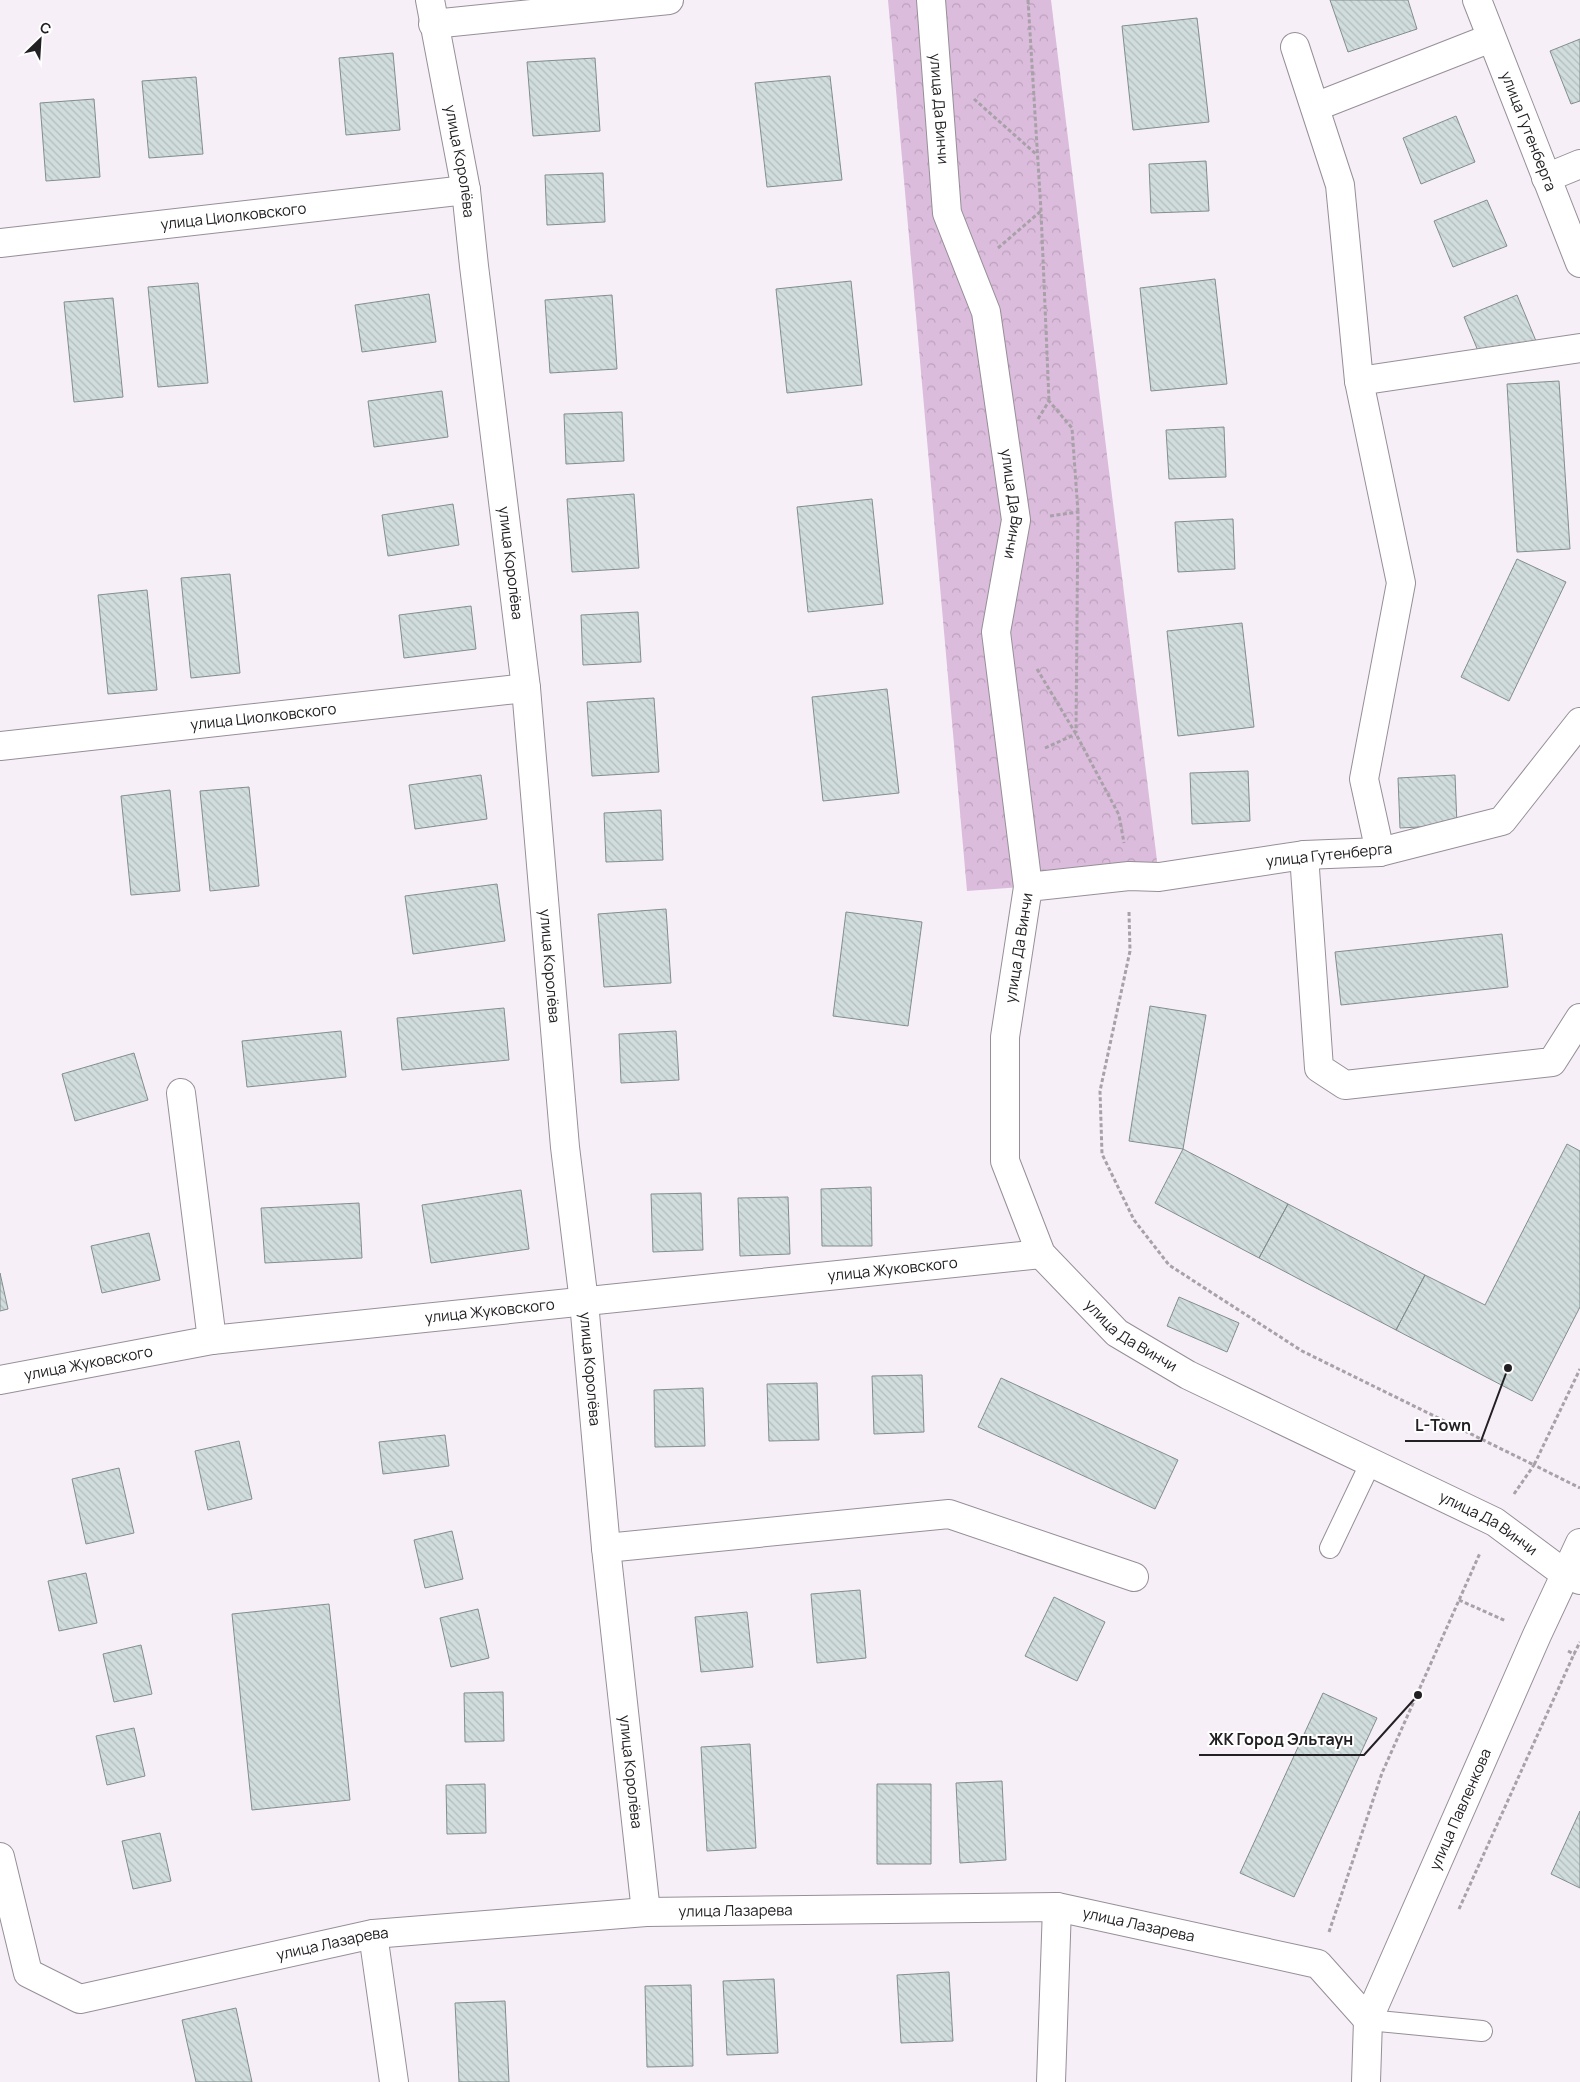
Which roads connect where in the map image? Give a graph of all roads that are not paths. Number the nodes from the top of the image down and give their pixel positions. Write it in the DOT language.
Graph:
graph roads {
  1 [pos="669,0"];
  2 [pos="931,0"];
  3 [pos="1477,0"];
  4 [pos="431,12"];
  5 [pos="1491,38"];
  6 [pos="1295,47"];
  7 [pos="1315,107"];
  8 [pos="1580,164"];
  9 [pos="1546,178"];
  10 [pos="466,190"];
  11 [pos="0,243"];
  12 [pos="1580,263"];
  13 [pos="1580,348"];
  14 [pos="1359,382"];
  15 [pos="526,688"];
  16 [pos="1580,722"];
  17 [pos="0,746"];
  18 [pos="1380,852"];
  19 [pos="1304,855"];
  20 [pos="1028,886"];
  21 [pos="1580,1018"];
  22 [pos="181,1093"];
  23 [pos="1041,1254"];
  24 [pos="584,1302"];
  25 [pos="212,1340"];
  26 [pos="0,1380"];
  27 [pos="1371,1462"];
  28 [pos="1580,1543"];
  29 [pos="606,1548"];
  30 [pos="1330,1548"];
  31 [pos="1134,1577"];
  32 [pos="1573,1577"];
  33 [pos="0,1857"];
  34 [pos="1057,1907"];
  35 [pos="646,1912"];
  36 [pos="373,1934"];
  37 [pos="1368,2020"];
  38 [pos="1482,2031"];
  39 [pos="394,2082"];
  40 [pos="1051,2082"];
  41 [pos="1366,2082"];
  1 -- 4 [label="street"];
  2 -- 20 [label="street, улица Да Винчи"];
  3 -- 5 [label="street, улица Гутенберга"];
  4 -- 10 [label="street, улица Королёва"];
  5 -- 7 [label="street"];
  5 -- 9 [label="street, улица Гутенберга"];
  6 -- 7 [label="street"];
  7 -- 14 [label="street"];
  8 -- 9 [label="street"];
  9 -- 12 [label="street, улица Гутенберга"];
  10 -- 11 [label="street, улица Циолковского"];
  10 -- 15 [label="street, улица Королёва"];
  13 -- 14 [label="street"];
  14 -- 18 [label="street"];
  15 -- 17 [label="street, улица Циолковского"];
  15 -- 24 [label="street, улица Королёва"];
  16 -- 18 [label="street, улица Гутенберга"];
  18 -- 19 [label="street, улица Гутенберга"];
  19 -- 20 [label="street, улица Гутенберга"];
  19 -- 21 [label="street"];
  20 -- 23 [label="street, улица Да Винчи"];
  22 -- 25 [label="street"];
  23 -- 24 [label="street, улица Жуковского"];
  23 -- 27 [label="street, улица Да Винчи"];
  24 -- 25 [label="street, улица Жуковского"];
  24 -- 29 [label="street, улица Королёва"];
  25 -- 26 [label="street, улица Жуковского"];
  27 -- 30 [label="lane"];
  27 -- 32 [label="street, улица Да Винчи"];
  28 -- 32 [label="street, улица Павленкова"];
  29 -- 31 [label="street"];
  29 -- 35 [label="street, улица Королёва"];
  32 -- 37 [label="street, улица Павленкова"];
  33 -- 36 [label="street, улица Лазарева"];
  34 -- 35 [label="street, улица Лазарева"];
  34 -- 37 [label="street, улица Лазарева"];
  34 -- 40 [label="street"];
  35 -- 36 [label="street, улица Лазарева"];
  36 -- 39 [label="street"];
  37 -- 38 [label="lane"];
  37 -- 41 [label="street, улица Павленкова"];
}
